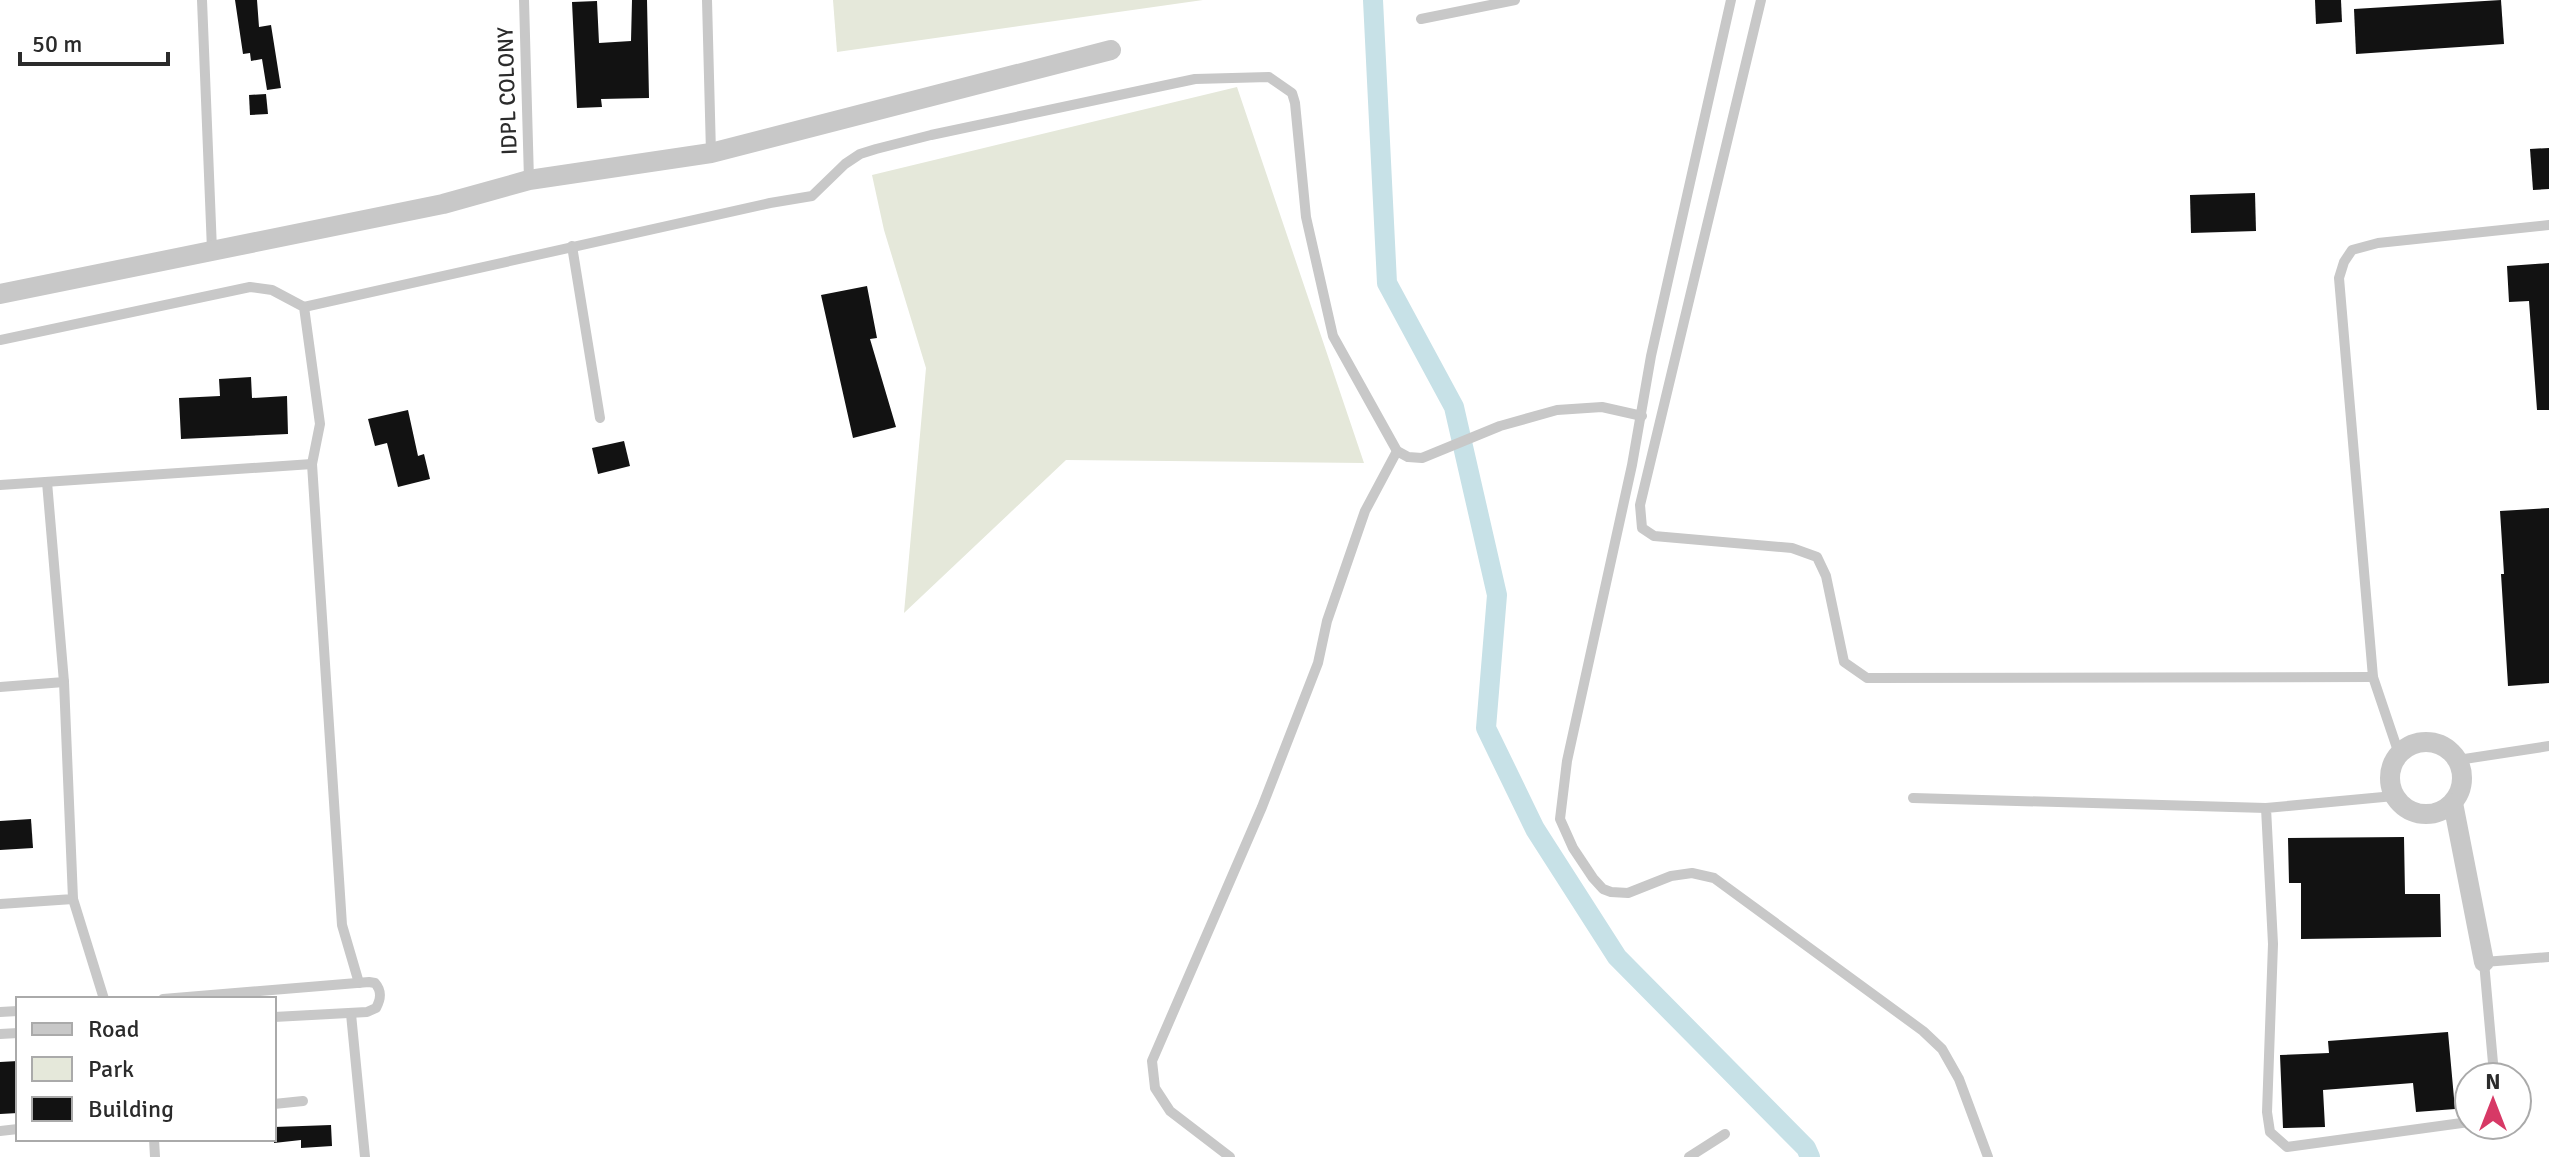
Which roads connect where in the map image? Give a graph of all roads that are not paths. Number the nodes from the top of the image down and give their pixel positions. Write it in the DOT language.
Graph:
graph roads {
  1 [pos="202,0"];
  2 [pos="524,0"];
  3 [pos="707,0"];
  4 [pos="1515,0"];
  5 [pos="1731,0"];
  6 [pos="1761,0"];
  7 [pos="1421,19"];
  8 [pos="1111,50"];
  9 [pos="711,153"];
  10 [pos="529,180"];
  11 [pos="2549,225"];
  12 [pos="572,246"];
  13 [pos="212,250"];
  14 [pos="0,294"];
  15 [pos="304,307"];
  16 [pos="0,340"];
  17 [pos="1642,416"];
  18 [pos="600,418"];
  19 [pos="1397,451"];
  20 [pos="312,464"];
  21 [pos="47,482"];
  22 [pos="0,485"];
  23 [pos="2373,677"];
  24 [pos="64,682"];
  25 [pos="0,687"];
  26 [pos="2549,746"];
  27 [pos="2399,754"];
  28 [pos="2458,760"];
  29 [pos="2394,796"];
  30 [pos="1913,798"];
  31 [pos="2453,803"];
  32 [pos="2266,808"];
  33 [pos="73,899"];
  34 [pos="0,904"];
  35 [pos="2549,957"];
  36 [pos="2484,962"];
  37 [pos="359,983"];
  38 [pos="103,997"];
  39 [pos="188,997"];
  40 [pos="351,1014"];
  41 [pos="276,1017"];
  42 [pos="2493,1061"];
  43 [pos="303,1101"];
  44 [pos="276,1104"];
  45 [pos="2453,1124"];
  46 [pos="1725,1134"];
  47 [pos="365,1157"];
  48 [pos="1230,1157"];
  49 [pos="1689,1157"];
  50 [pos="1988,1157"];
  1 -- 13 [label="lane"];
  2 -- 10 [label="lane, IDPL COLONY"];
  3 -- 9 [label="lane"];
  4 -- 7 [label="lane"];
  5 -- 17 [label="lane"];
  6 -- 23 [label="lane"];
  8 -- 9 [label="street"];
  9 -- 10 [label="street"];
  10 -- 13 [label="street"];
  11 -- 23 [label="lane"];
  12 -- 15 [label="lane"];
  12 -- 18 [label="lane"];
  12 -- 19 [label="lane"];
  13 -- 14 [label="street"];
  15 -- 16 [label="lane"];
  15 -- 20 [label="lane"];
  17 -- 19 [label="lane"];
  17 -- 50 [label="lane"];
  19 -- 48 [label="lane"];
  20 -- 21 [label="lane"];
  20 -- 37 [label="lane"];
  21 -- 22 [label="lane"];
  21 -- 24 [label="lane"];
  23 -- 27 [label="lane"];
  24 -- 25 [label="lane"];
  24 -- 33 [label="lane"];
  26 -- 28 [label="lane"];
  27 -- 28 [label="street"];
  27 -- 29 [label="street"];
  28 -- 31 [label="street"];
  29 -- 31 [label="street"];
  29 -- 32 [label="lane"];
  30 -- 32 [label="lane"];
  31 -- 36 [label="street"];
  32 -- 45 [label="lane"];
  33 -- 34 [label="lane"];
  33 -- 38 [label="lane"];
  35 -- 36 [label="lane"];
  36 -- 42 [label="lane"];
  37 -- 39 [label="lane"];
  37 -- 40 [label="lane"];
  40 -- 41 [label="lane"];
  40 -- 47 [label="lane"];
  43 -- 44 [label="lane"];
  46 -- 49 [label="lane"];
}
